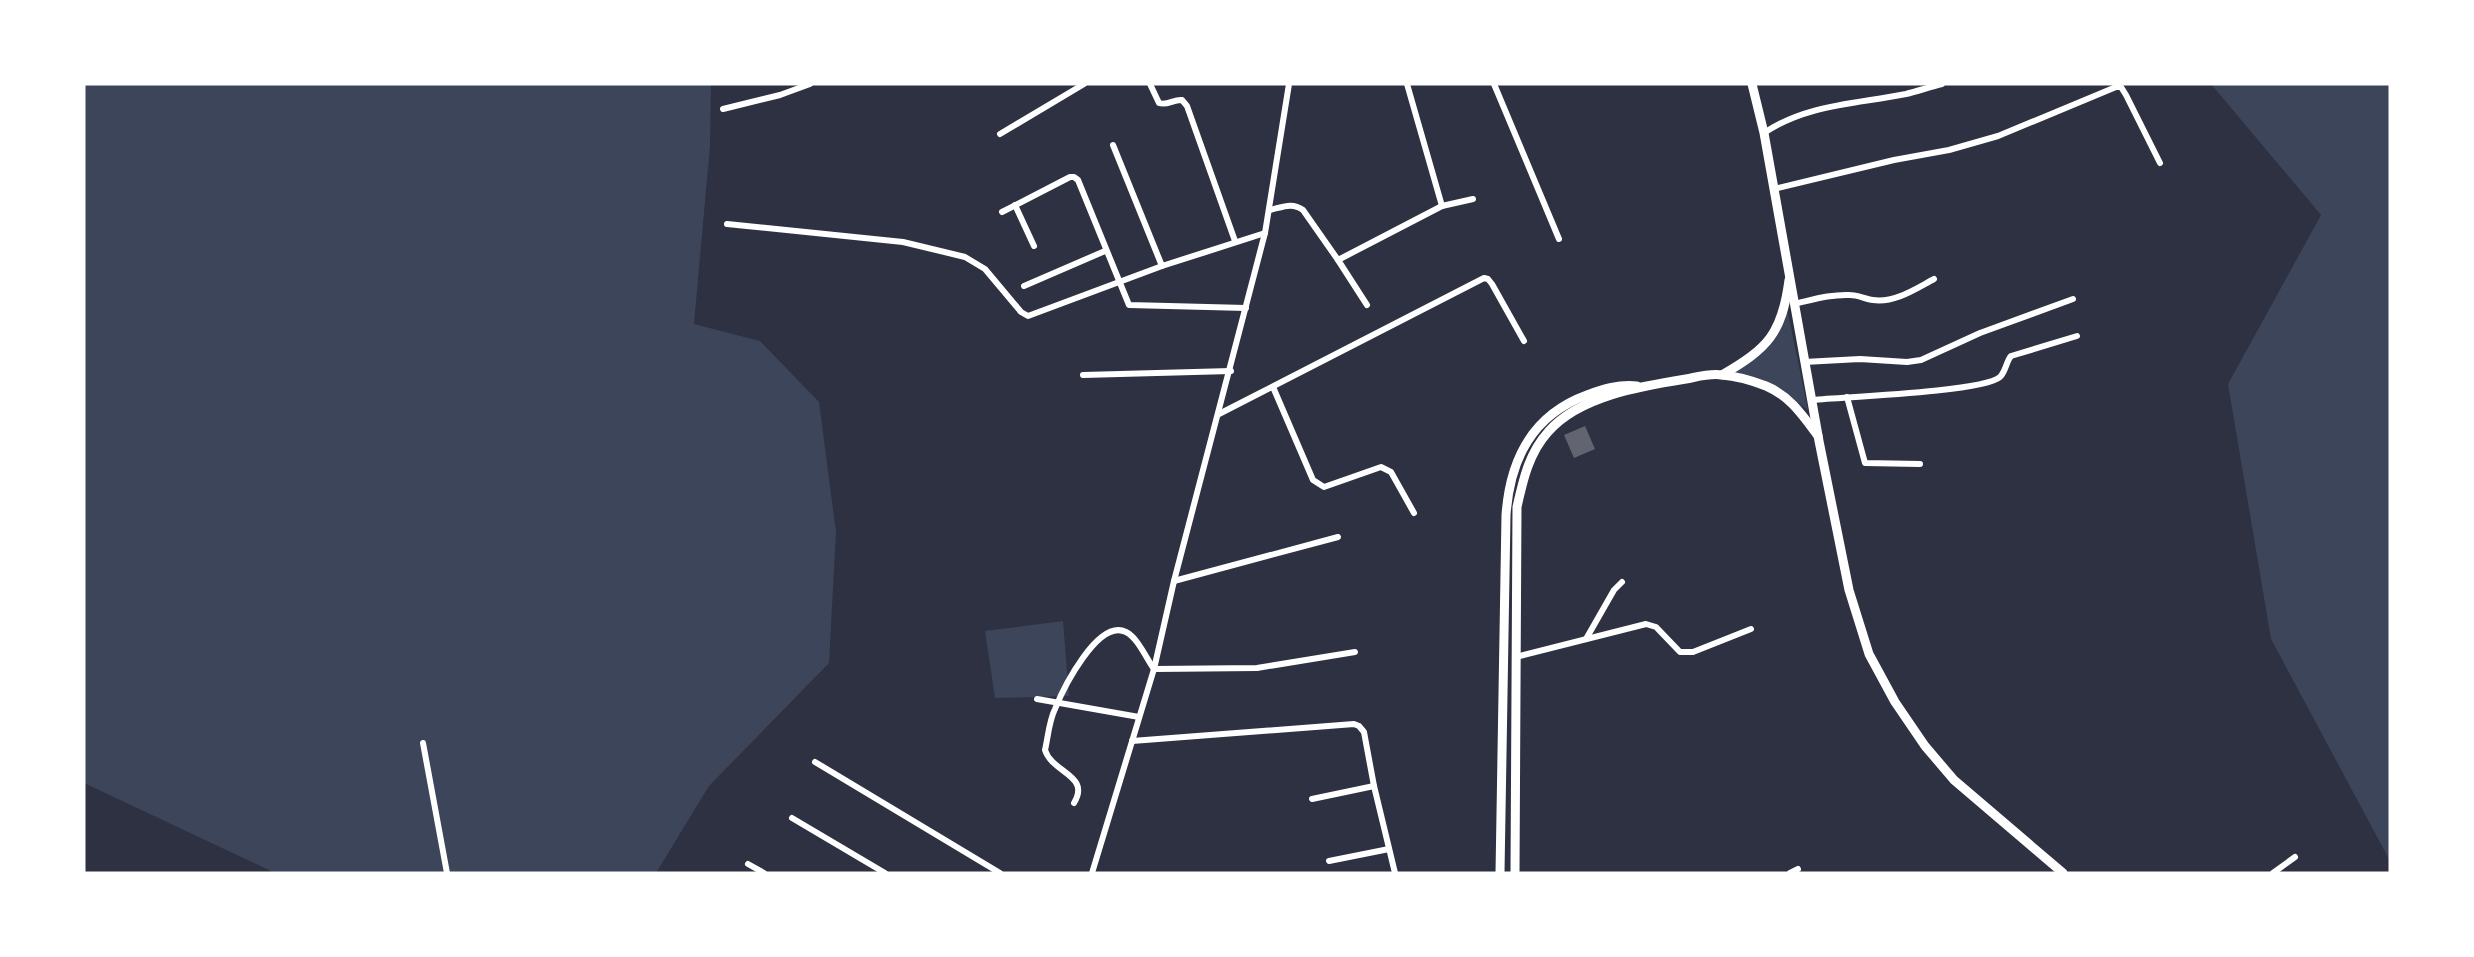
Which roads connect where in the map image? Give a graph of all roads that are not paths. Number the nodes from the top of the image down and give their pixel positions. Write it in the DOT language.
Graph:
graph roads {
  1 [pos="810,84"];
  2 [pos="1084,84"];
  3 [pos="1150,84"];
  4 [pos="1289,84"];
  5 [pos="1407,84"];
  6 [pos="1494,84"];
  7 [pos="1752,84"];
  8 [pos="1942,84"];
  9 [pos="723,110"];
  10 [pos="1764,133"];
  11 [pos="1000,134"];
  12 [pos="1113,146"];
  13 [pos="2160,163"];
  14 [pos="1774,189"];
  15 [pos="1473,199"];
  16 [pos="1015,205"];
  17 [pos="1442,206"];
  18 [pos="1270,210"];
  19 [pos="1002,212"];
  20 [pos="727,224"];
  21 [pos="1265,233"];
  22 [pos="1559,239"];
  23 [pos="1235,241"];
  24 [pos="1034,246"];
  25 [pos="1105,251"];
  26 [pos="1338,260"];
  27 [pos="1162,266"];
  28 [pos="1934,279"];
  29 [pos="1789,280"];
  30 [pos="1119,281"];
  31 [pos="1024,286"];
  32 [pos="2073,299"];
  33 [pos="1794,304"];
  34 [pos="1366,305"];
  35 [pos="1246,308"];
  36 [pos="2077,336"];
  37 [pos="1524,341"];
  38 [pos="1804,362"];
  39 [pos="1230,371"];
  40 [pos="1083,375"];
  41 [pos="1722,375"];
  42 [pos="1639,386"];
  43 [pos="1273,387"];
  44 [pos="1847,397"];
  45 [pos="1811,399"];
  46 [pos="1219,414"];
  47 [pos="1818,436"];
  48 [pos="1920,464"];
  49 [pos="1414,513"];
  50 [pos="1338,537"];
  51 [pos="1174,581"];
  52 [pos="1622,582"];
  53 [pos="1751,629"];
  54 [pos="1586,640"];
  55 [pos="1355,652"];
  56 [pos="1516,657"];
  57 [pos="1154,669"];
  58 [pos="1037,699"];
  59 [pos="1057,704"];
  60 [pos="1139,717"];
  61 [pos="1132,741"];
  62 [pos="423,743"];
  63 [pos="815,762"];
  64 [pos="1374,786"];
  65 [pos="1312,799"];
  66 [pos="1074,803"];
  67 [pos="792,818"];
  68 [pos="1389,849"];
  69 [pos="2295,857"];
  70 [pos="1329,861"];
  71 [pos="748,864"];
  72 [pos="1797,870"];
  73 [pos="447,873"];
  74 [pos="764,873"];
  75 [pos="885,873"];
  76 [pos="1000,873"];
  77 [pos="1092,873"];
  78 [pos="1395,873"];
  79 [pos="1500,873"];
  80 [pos="1515,873"];
  81 [pos="1790,873"];
  82 [pos="2063,873"];
  83 [pos="2273,873"];
  1 -- 9 [label="street"];
  2 -- 11 [label="street"];
  3 -- 23 [label="street"];
  4 -- 18 [label="street"];
  5 -- 17 [label="street"];
  6 -- 22 [label="street"];
  7 -- 10 [label="main road"];
  8 -- 10 [label="street"];
  10 -- 14 [label="main road"];
  12 -- 27 [label="street"];
  13 -- 14 [label="street"];
  14 -- 29 [label="main road"];
  15 -- 17 [label="street"];
  16 -- 19 [label="street"];
  16 -- 24 [label="street"];
  16 -- 25 [label="street"];
  17 -- 26 [label="street"];
  18 -- 21 [label="street"];
  18 -- 26 [label="street"];
  20 -- 30 [label="street"];
  21 -- 23 [label="street"];
  21 -- 35 [label="street"];
  23 -- 27 [label="street"];
  25 -- 30 [label="street"];
  25 -- 31 [label="street"];
  26 -- 34 [label="street"];
  27 -- 30 [label="street"];
  28 -- 33 [label="street"];
  29 -- 33 [label="main road"];
  29 -- 41 [label="main road"];
  30 -- 35 [label="street"];
  32 -- 38 [label="street"];
  33 -- 38 [label="main road"];
  35 -- 39 [label="street"];
  36 -- 44 [label="street"];
  37 -- 43 [label="street"];
  38 -- 45 [label="main road"];
  39 -- 40 [label="street"];
  39 -- 46 [label="street"];
  41 -- 42 [label="main road"];
  41 -- 47 [label="main road"];
  42 -- 56 [label="main road"];
  42 -- 79 [label="main road"];
  43 -- 46 [label="street"];
  43 -- 49 [label="street"];
  44 -- 45 [label="street"];
  44 -- 48 [label="street"];
  45 -- 47 [label="main road"];
  46 -- 51 [label="street"];
  47 -- 82 [label="main road"];
  50 -- 51 [label="street"];
  51 -- 57 [label="street"];
  52 -- 54 [label="street"];
  53 -- 54 [label="street"];
  54 -- 56 [label="street"];
  55 -- 57 [label="street"];
  56 -- 80 [label="main road"];
  57 -- 59 [label="street"];
  57 -- 60 [label="street"];
  58 -- 59 [label="street"];
  59 -- 60 [label="street"];
  59 -- 66 [label="street"];
  60 -- 61 [label="street"];
  61 -- 64 [label="street"];
  61 -- 77 [label="street"];
  62 -- 73 [label="street"];
  63 -- 76 [label="street"];
  64 -- 65 [label="street"];
  64 -- 68 [label="street"];
  67 -- 75 [label="street"];
  68 -- 70 [label="street"];
  68 -- 78 [label="street"];
  69 -- 83 [label="street"];
  71 -- 74 [label="street"];
  72 -- 81 [label="street"];
}
